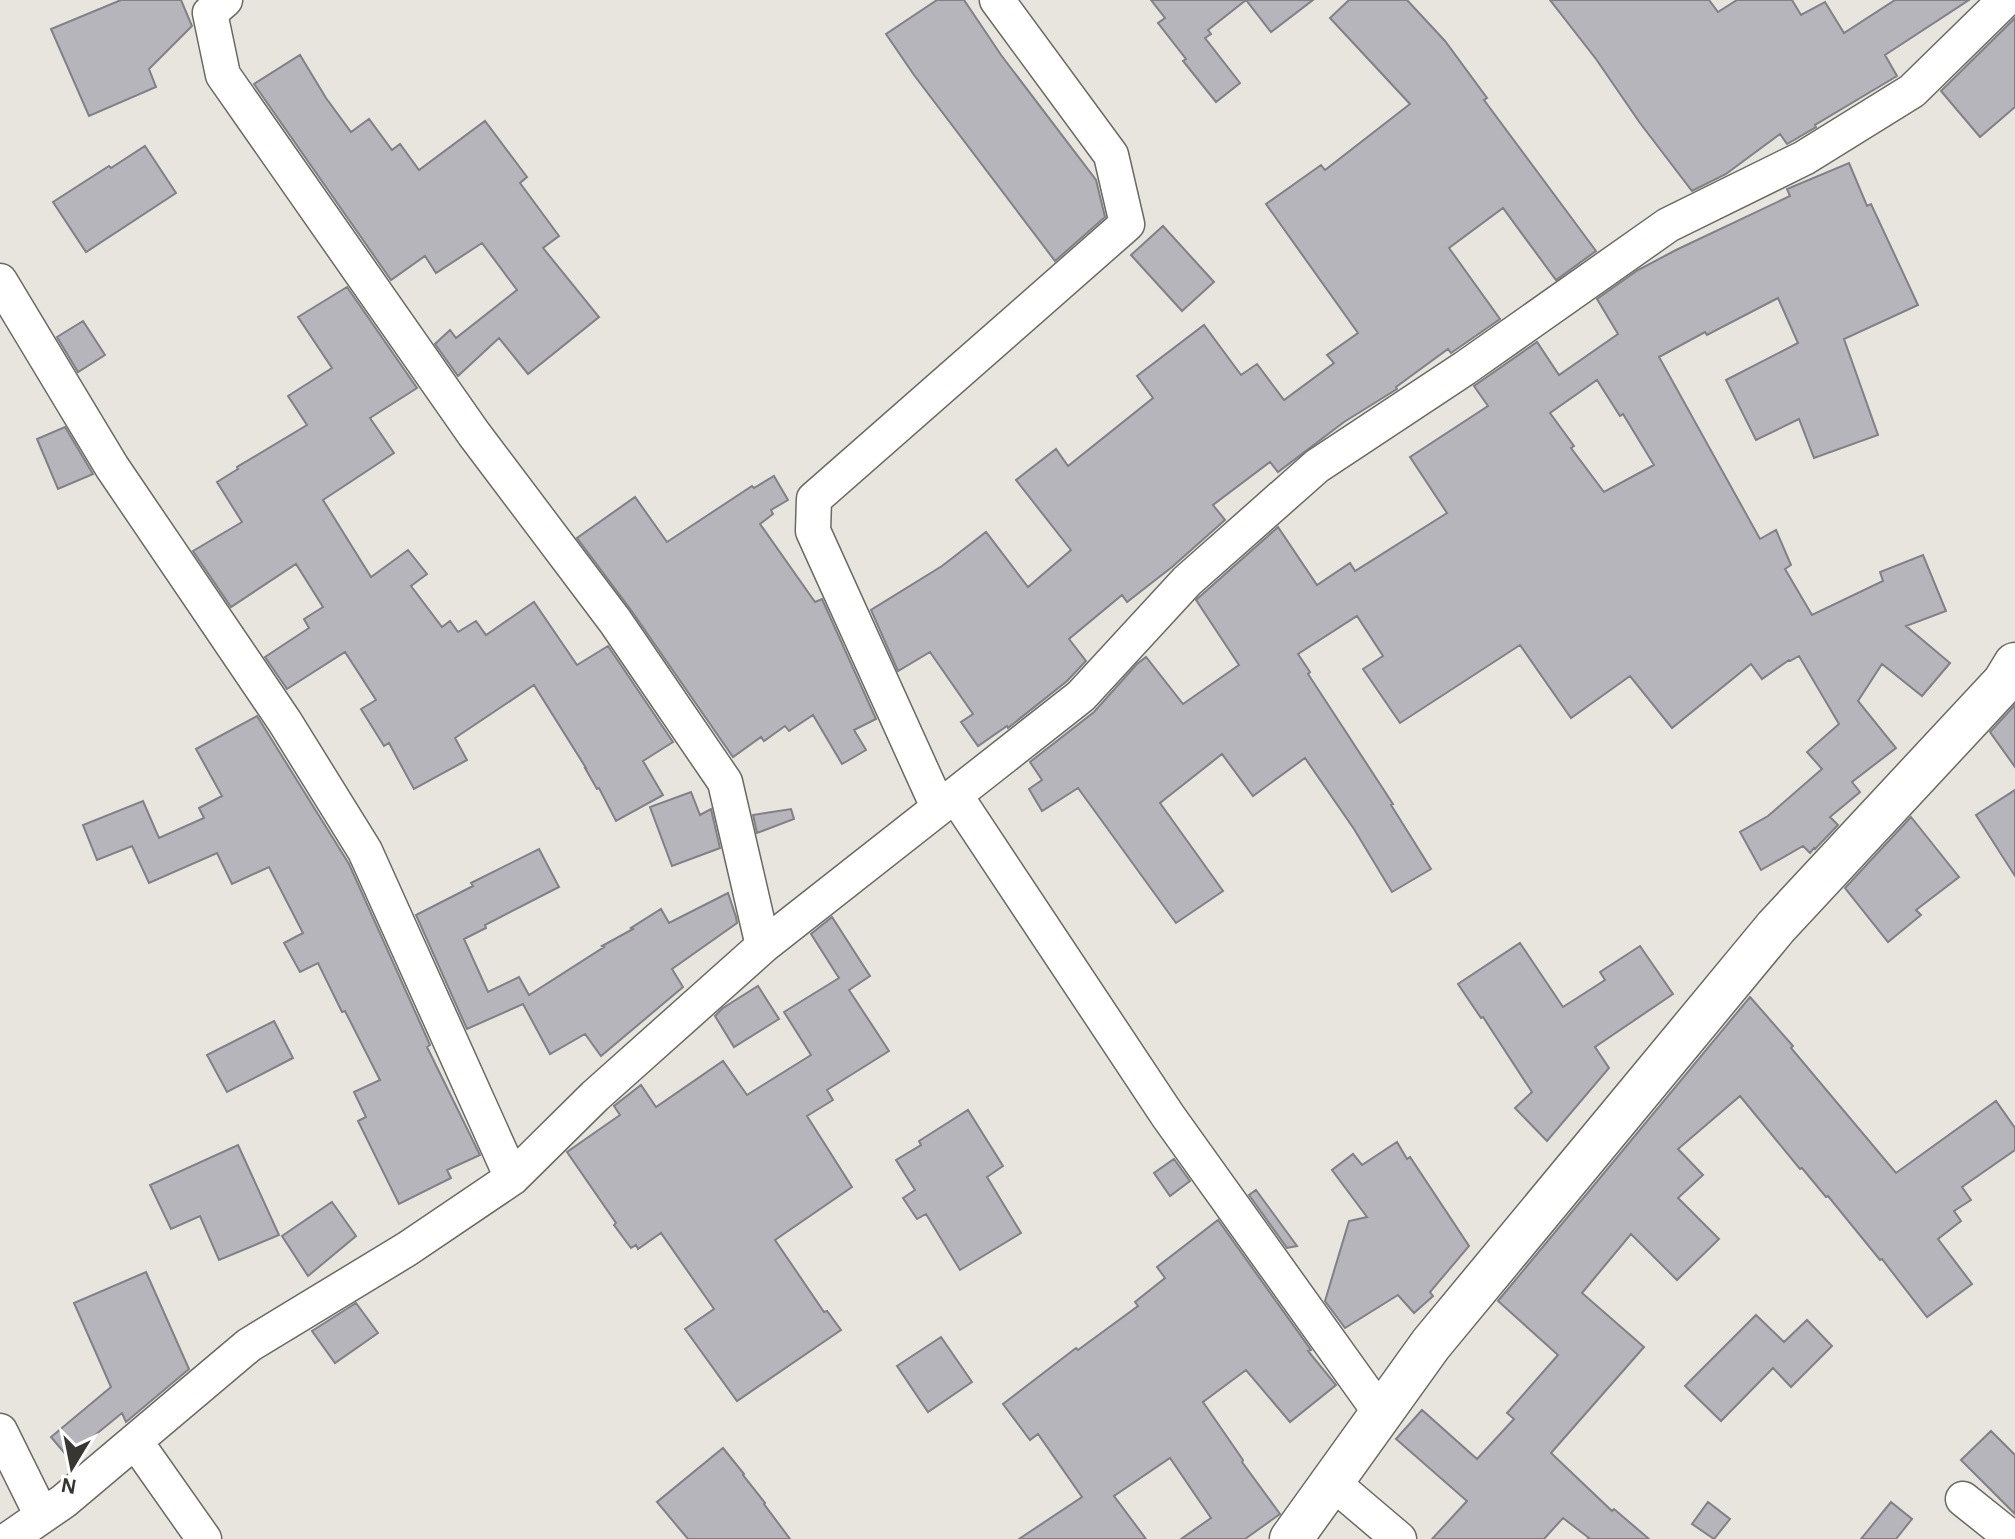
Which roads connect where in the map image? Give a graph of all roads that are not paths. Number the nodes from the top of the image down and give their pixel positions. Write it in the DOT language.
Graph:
graph roads {
  1 [pos="225,0"];
  2 [pos="1998,3"];
  3 [pos="1010,7"];
  4 [pos="0,281"];
  5 [pos="2015,664"];
  6 [pos="947,801"];
  7 [pos="763,946"];
  8 [pos="512,1178"];
  9 [pos="1382,1415"];
  10 [pos="0,1431"];
  11 [pos="135,1441"];
  12 [pos="1333,1483"];
  13 [pos="1963,1499"];
  14 [pos="32,1529"];
  15 [pos="204,1539"];
  16 [pos="1291,1539"];
  17 [pos="1399,1539"];
  18 [pos="2013,1539"];
  1 -- 7 [label="street"];
  2 -- 6 [label="street"];
  3 -- 6 [label="street"];
  4 -- 8 [label="street"];
  5 -- 9 [label="street"];
  6 -- 7 [label="street"];
  6 -- 9 [label="street"];
  7 -- 8 [label="street"];
  8 -- 11 [label="street"];
  9 -- 12 [label="street"];
  10 -- 14 [label="street"];
  11 -- 14 [label="street"];
  11 -- 15 [label="street"];
  12 -- 16 [label="street"];
  12 -- 17 [label="street"];
  13 -- 18 [label="street"];
}
